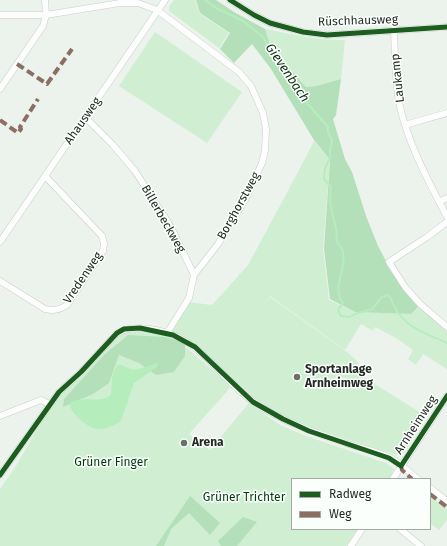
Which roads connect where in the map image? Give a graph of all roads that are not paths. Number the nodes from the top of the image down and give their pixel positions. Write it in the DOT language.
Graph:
graph roads {
  1 [pos="45,0"];
  2 [pos="164,0"];
  3 [pos="230,0"];
  4 [pos="158,10"];
  5 [pos="0,15"];
  6 [pos="46,15"];
  7 [pos="447,28"];
  8 [pos="394,30"];
  9 [pos="0,89"];
  10 [pos="447,113"];
  11 [pos="85,118"];
  12 [pos="405,126"];
  13 [pos="45,176"];
  14 [pos="447,198"];
  15 [pos="439,202"];
  16 [pos="447,218"];
  17 [pos="447,222"];
  18 [pos="0,242"];
  19 [pos="194,274"];
  20 [pos="0,281"];
  21 [pos="447,327"];
  22 [pos="167,333"];
  23 [pos="447,396"];
  24 [pos="49,404"];
  25 [pos="0,416"];
  26 [pos="401,466"];
  27 [pos="0,475"];
  28 [pos="394,478"];
  29 [pos="417,478"];
  30 [pos="431,489"];
  31 [pos="447,501"];
  32 [pos="361,530"];
  33 [pos="401,530"];
  34 [pos="351,546"];
  35 [pos="421,546"];
  1 -- 6 [label="street"];
  2 -- 4 [label="street, Ahausweg"];
  3 -- 8 [label="street, Rüschhausweg"];
  4 -- 6 [label="street, Borghorstweg"];
  4 -- 11 [label="street, Ahausweg"];
  4 -- 19 [label="street, Borghorstweg"];
  5 -- 6 [label="street, Borghorstweg"];
  6 -- 9 [label="street"];
  7 -- 8 [label="street, Rüschhausweg"];
  8 -- 12 [label="street, Laukamp"];
  10 -- 12 [label="street"];
  11 -- 13 [label="street, Ahausweg"];
  11 -- 19 [label="street, Billerbeckweg"];
  12 -- 15 [label="street, Laukamp"];
  13 -- 18 [label="street, Ahausweg"];
  13 -- 20 [label="street, Vredenweg"];
  14 -- 15 [label="street"];
  15 -- 16 [label="street, Laukamp"];
  17 -- 21 [label="street"];
  19 -- 22 [label="street"];
  22 -- 24 [label="street"];
  22 -- 26 [label="street"];
  23 -- 26 [label="street, Arnheimweg"];
  24 -- 25 [label="street"];
  24 -- 27 [label="street"];
  26 -- 28 [label="street, Arnheimweg"];
  26 -- 29 [label="street"];
  30 -- 31 [label="street"];
  32 -- 34 [label="street"];
  33 -- 35 [label="street"];
}
